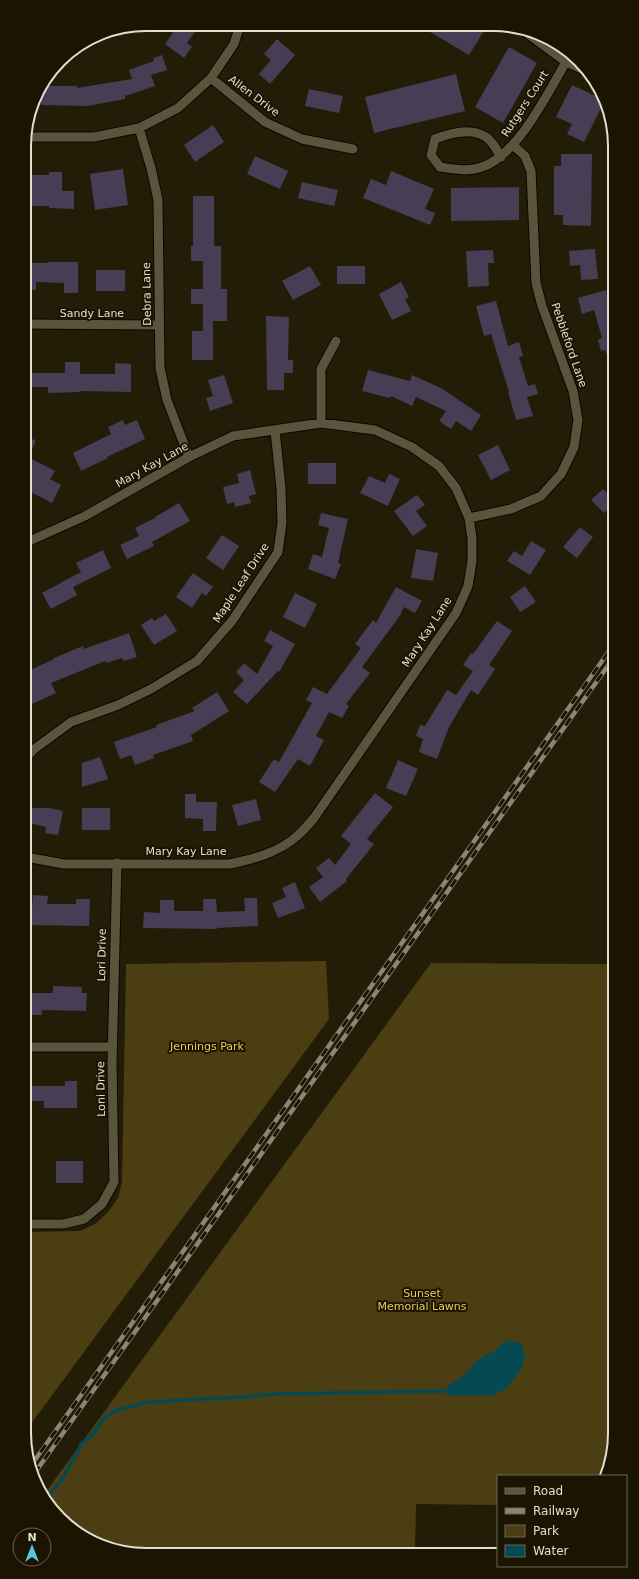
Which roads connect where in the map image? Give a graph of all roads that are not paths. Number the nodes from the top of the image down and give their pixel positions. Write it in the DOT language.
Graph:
graph roads {
  1 [pos="238,31"];
  2 [pos="536,40"];
  3 [pos="566,62"];
  4 [pos="575,66"];
  5 [pos="212,78"];
  6 [pos="139,128"];
  7 [pos="31,138"];
  8 [pos="514,146"];
  9 [pos="353,149"];
  10 [pos="501,157"];
  11 [pos="31,324"];
  12 [pos="159,325"];
  13 [pos="336,341"];
  14 [pos="321,423"];
  15 [pos="275,430"];
  16 [pos="189,457"];
  17 [pos="469,518"];
  18 [pos="31,541"];
  19 [pos="31,752"];
  20 [pos="31,858"];
  21 [pos="117,863"];
  22 [pos="31,1047"];
  23 [pos="112,1047"];
  24 [pos="31,1224"];
  1 -- 5 [label="street"];
  2 -- 3 [label="street"];
  3 -- 4 [label="street"];
  3 -- 8 [label="street, Rutgers Court"];
  5 -- 6 [label="street"];
  5 -- 9 [label="street, Allen Drive"];
  6 -- 7 [label="street"];
  6 -- 12 [label="street, Debra Lane"];
  8 -- 10 [label="street, Rutgers Court"];
  8 -- 17 [label="street, Pebbleford Lane"];
  10 -- 10 [label="street, Rutgers Court"];
  11 -- 12 [label="street, Sandy Lane"];
  12 -- 16 [label="street, Debra Lane"];
  13 -- 14 [label="street"];
  14 -- 15 [label="street, Mary Kay Lane"];
  14 -- 17 [label="street, Mary Kay Lane"];
  15 -- 16 [label="street, Mary Kay Lane"];
  15 -- 19 [label="street, Maple Leaf Drive"];
  16 -- 18 [label="street, Mary Kay Lane"];
  17 -- 21 [label="street, Mary Kay Lane"];
  20 -- 21 [label="street, Mary Kay Lane"];
  21 -- 23 [label="street, Lori Drive"];
  22 -- 23 [label="street"];
  23 -- 24 [label="street, Loni Drive"];
}
